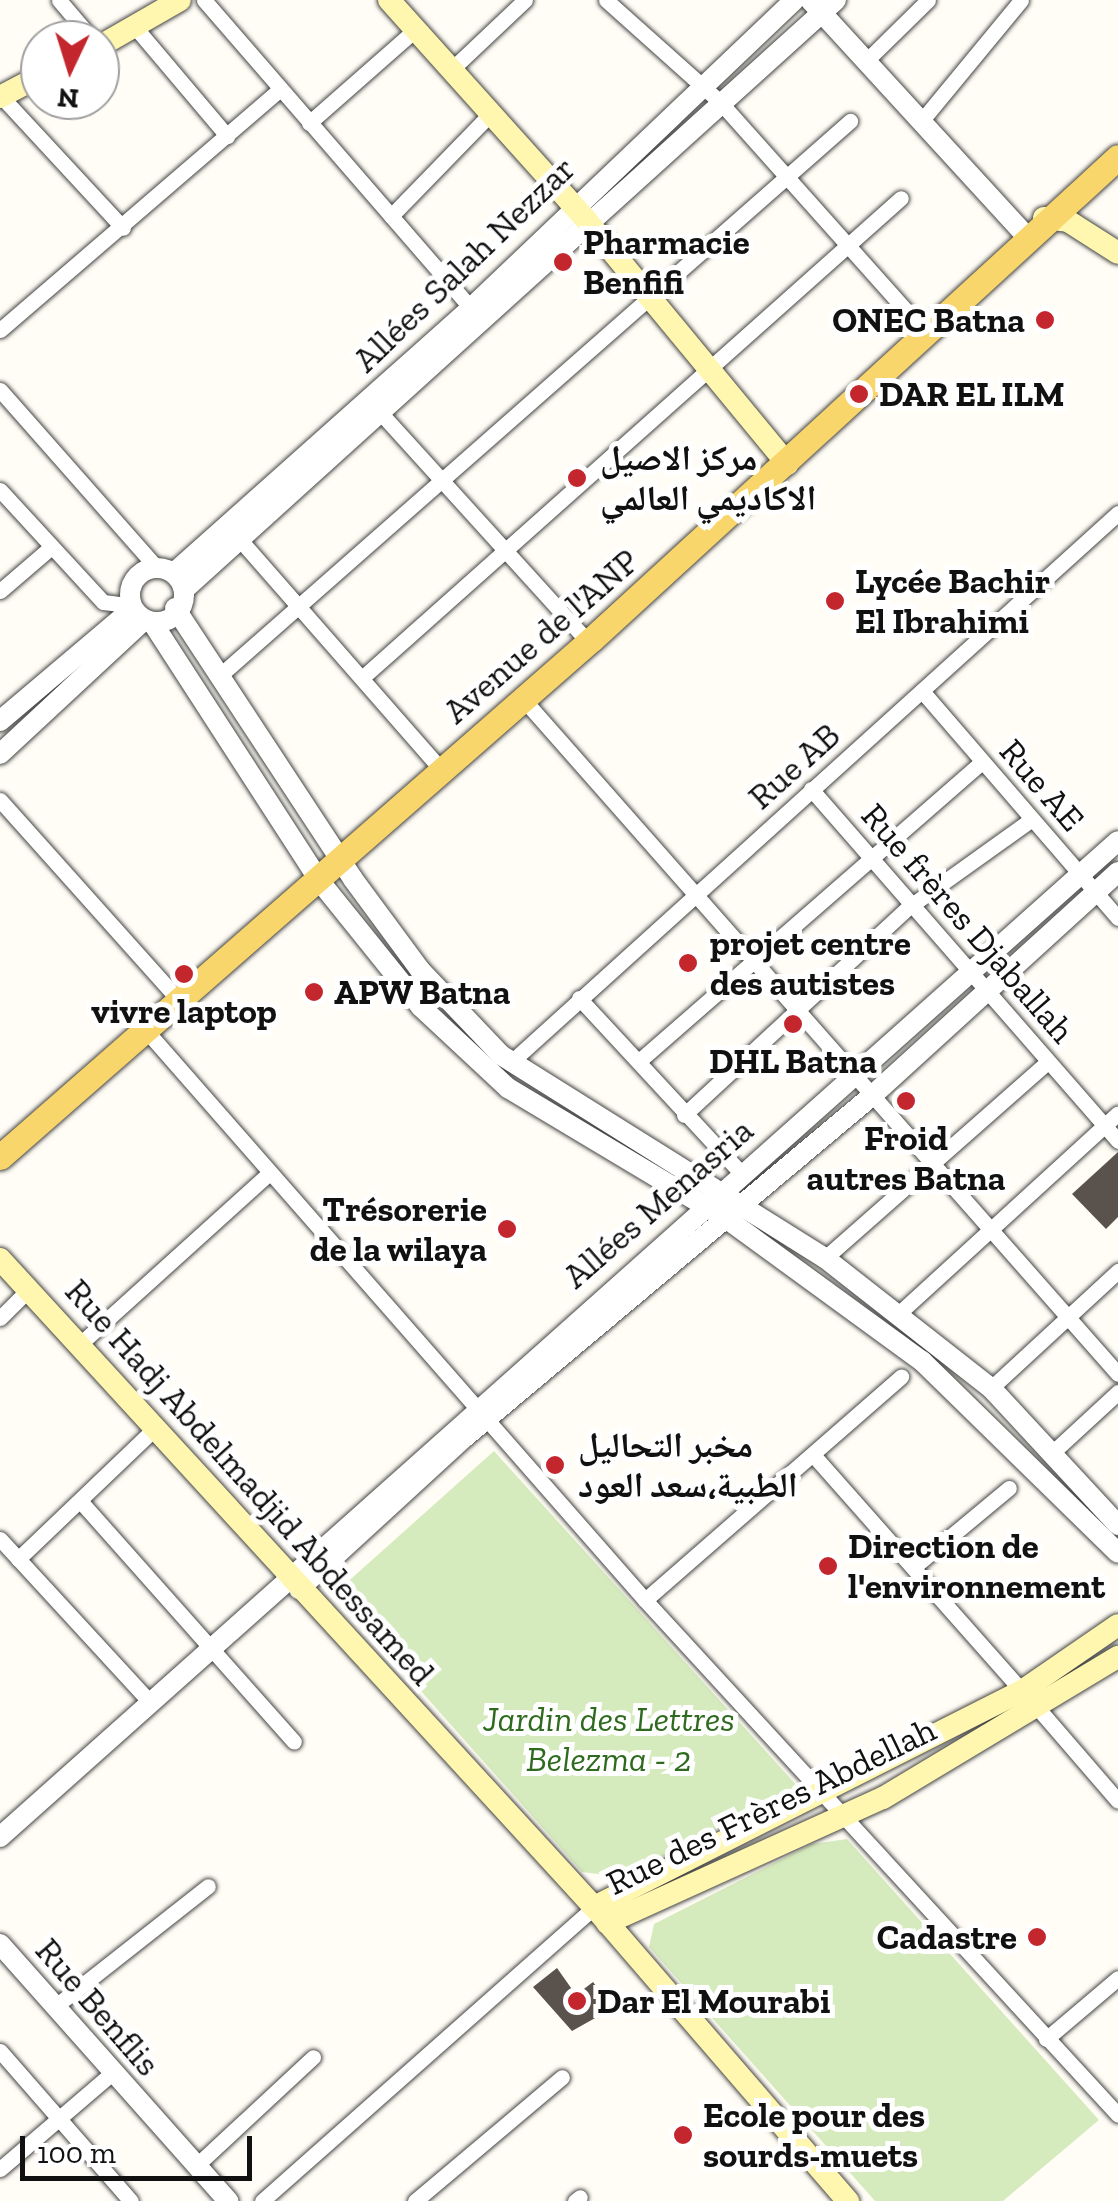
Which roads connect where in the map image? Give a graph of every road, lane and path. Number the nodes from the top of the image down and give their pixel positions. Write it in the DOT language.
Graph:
graph roads {
  1 [pos="59,0"];
  2 [pos="180,0"];
  3 [pos="204,0"];
  4 [pos="389,0"];
  5 [pos="525,0"];
  6 [pos="794,0"];
  7 [pos="928,0"];
  8 [pos="1021,0"];
  9 [pos="609,1"];
  10 [pos="823,4"];
  11 [pos="76,20"];
  12 [pos="135,27"];
  13 [pos="415,30"];
  14 [pos="120,35"];
  15 [pos="868,59"];
  16 [pos="453,68"];
  17 [pos="280,89"];
  18 [pos="700,90"];
  19 [pos="0,96"];
  20 [pos="721,103"];
  21 [pos="491,113"];
  22 [pos="923,119"];
  23 [pos="850,121"];
  24 [pos="309,123"];
  25 [pos="227,136"];
  26 [pos="1118,158"];
  27 [pos="788,174"];
  28 [pos="901,198"];
  29 [pos="580,213"];
  30 [pos="391,216"];
  31 [pos="1035,227"];
  32 [pos="123,228"];
  33 [pos="848,246"];
  34 [pos="1118,253"];
  35 [pos="646,298"];
  36 [pos="476,313"];
  37 [pos="0,330"];
  38 [pos="926,333"];
  39 [pos="706,370"];
  40 [pos="0,390"];
  41 [pos="378,410"];
  42 [pos="787,464"];
  43 [pos="443,478"];
  44 [pos="0,490"];
  45 [pos="1118,513"];
  46 [pos="234,534"];
  47 [pos="506,546"];
  48 [pos="50,548"];
  49 [pos="174,576"];
  50 [pos="0,591"];
  51 [pos="175,608"];
  52 [pos="302,610"];
  53 [pos="139,614"];
  54 [pos="588,642"];
  55 [pos="218,677"];
  56 [pos="363,678"];
  57 [pos="922,691"];
  58 [pos="524,700"];
  59 [pos="0,722"];
  60 [pos="0,754"];
  61 [pos="273,760"];
  62 [pos="982,762"];
  63 [pos="441,769"];
  64 [pos="252,770"];
  65 [pos="812,790"];
  66 [pos="0,800"];
  67 [pos="1032,819"];
  68 [pos="1118,841"];
  69 [pos="870,852"];
  70 [pos="341,861"];
  71 [pos="1118,872"];
  72 [pos="1080,876"];
  73 [pos="318,879"];
  74 [pos="1095,893"];
  75 [pos="694,897"];
  76 [pos="909,907"];
  77 [pos="1118,918"];
  78 [pos="750,956"];
  79 [pos="968,975"];
  80 [pos="983,990"];
  81 [pos="177,998"];
  82 [pos="579,998"];
  83 [pos="795,1008"];
  84 [pos="143,1026"];
  85 [pos="638,1061"];
  86 [pos="1047,1062"];
  87 [pos="510,1064"];
  88 [pos="855,1075"];
  89 [pos="874,1094"];
  90 [pos="1118,1113"];
  91 [pos="684,1115"];
  92 [pos="1104,1126"];
  93 [pos="1118,1142"];
  94 [pos="0,1156"];
  95 [pos="932,1165"];
  96 [pos="740,1172"];
  97 [pos="266,1176"];
  98 [pos="710,1198"];
  99 [pos="734,1212"];
  100 [pos="990,1230"];
  101 [pos="0,1258"];
  102 [pos="825,1258"];
  103 [pos="1118,1270"];
  104 [pos="27,1291"];
  105 [pos="896,1316"];
  106 [pos="1068,1316"];
  107 [pos="0,1318"];
  108 [pos="80,1344"];
  109 [pos="1118,1374"];
  110 [pos="901,1377"];
  111 [pos="991,1388"];
  112 [pos="1118,1392"];
  113 [pos="482,1413"];
  114 [pos="155,1428"];
  115 [pos="1052,1453"];
  116 [pos="815,1458"];
  117 [pos="1010,1488"];
  118 [pos="82,1502"];
  119 [pos="1115,1516"];
  120 [pos="0,1539"];
  121 [pos="1118,1552"];
  122 [pos="18,1558"];
  123 [pos="915,1566"];
  124 [pos="294,1583"];
  125 [pos="645,1600"];
  126 [pos="1118,1626"];
  127 [pos="209,1646"];
  128 [pos="1118,1657"];
  129 [pos="1029,1699"];
  130 [pos="147,1705"];
  131 [pos="294,1742"];
  132 [pos="821,1793"];
  133 [pos="1118,1801"];
  134 [pos="838,1814"];
  135 [pos="0,1837"];
  136 [pos="208,1886"];
  137 [pos="600,1915"];
  138 [pos="0,1944"];
  139 [pos="1118,1978"];
  140 [pos="57,2005"];
  141 [pos="1046,2039"];
  142 [pos="0,2051"];
  143 [pos="313,2057"];
  144 [pos="111,2074"];
  145 [pos="562,2077"];
  146 [pos="1118,2114"];
  147 [pos="58,2118"];
  148 [pos="198,2164"];
  149 [pos="0,2169"];
  150 [pos="130,2201"];
  151 [pos="228,2201"];
  152 [pos="262,2201"];
  153 [pos="415,2201"];
  154 [pos="848,2201"];
  1 -- 11 [label="street"];
  2 -- 12 [label="main road"];
  3 -- 17 [label="street"];
  4 -- 13 [label="main road"];
  5 -- 16 [label="street"];
  6 -- 18 [label="street, Allées Salah Nezzar"];
  7 -- 15 [label="street"];
  8 -- 22 [label="street"];
  9 -- 18 [label="street"];
  10 -- 15 [label="street"];
  10 -- 20 [label="street"];
  12 -- 14 [label="main road"];
  12 -- 25 [label="street"];
  13 -- 16 [label="main road"];
  13 -- 24 [label="street"];
  15 -- 22 [label="street"];
  16 -- 21 [label="main road"];
  17 -- 24 [label="street"];
  17 -- 25 [label="street"];
  18 -- 20 [label="street"];
  18 -- 29 [label="street, Allées Salah Nezzar"];
  19 -- 32 [label="street"];
  20 -- 27 [label="street"];
  20 -- 29 [label="street"];
  21 -- 29 [label="main road"];
  21 -- 30 [label="street"];
  22 -- 31 [label="street"];
  23 -- 27 [label="street"];
  24 -- 30 [label="street"];
  25 -- 32 [label="street"];
  26 -- 31 [label="main road, Avenue de l'ANP"];
  27 -- 33 [label="street"];
  27 -- 35 [label="street"];
  28 -- 33 [label="street"];
  29 -- 35 [label="main road"];
  29 -- 36 [label="street, Allées Salah Nezzar"];
  30 -- 36 [label="street"];
  31 -- 34 [label="main road"];
  31 -- 38 [label="main road, Avenue de l'ANP"];
  32 -- 37 [label="street"];
  33 -- 38 [label="street"];
  33 -- 39 [label="street"];
  35 -- 39 [label="main road"];
  35 -- 43 [label="street"];
  36 -- 41 [label="street"];
  36 -- 46 [label="street, Allées Salah Nezzar"];
  38 -- 42 [label="main road, Avenue de l'ANP"];
  39 -- 42 [label="main road"];
  39 -- 47 [label="street"];
  40 -- 49 [label="street"];
  41 -- 43 [label="street"];
  41 -- 46 [label="street"];
  42 -- 54 [label="main road, Avenue de l'ANP"];
  43 -- 47 [label="street"];
  43 -- 52 [label="street"];
  44 -- 48 [label="street"];
  45 -- 57 [label="street, Rue AB"];
  46 -- 49 [label="street, Allées Salah Nezzar"];
  46 -- 52 [label="street"];
  47 -- 54 [label="street"];
  47 -- 56 [label="street"];
  48 -- 50 [label="street"];
  48 -- 53 [label="street"];
  49 -- 51 [label="street"];
  49 -- 53 [label="street"];
  51 -- 53 [label="street"];
  51 -- 55 [label="street"];
  52 -- 55 [label="street"];
  52 -- 56 [label="street"];
  53 -- 59 [label="street"];
  53 -- 60 [label="street"];
  53 -- 64 [label="street"];
  54 -- 58 [label="main road, Avenue de l'ANP"];
  55 -- 61 [label="street"];
  56 -- 63 [label="street"];
  57 -- 62 [label="street, Rue AE"];
  57 -- 65 [label="street, Rue AB"];
  58 -- 63 [label="main road, Avenue de l'ANP"];
  58 -- 75 [label="street"];
  61 -- 64 [label="street"];
  61 -- 70 [label="street"];
  62 -- 67 [label="street, Rue AE"];
  62 -- 69 [label="street"];
  63 -- 70 [label="main road, Avenue de l'ANP"];
  64 -- 73 [label="street"];
  65 -- 69 [label="street, Rue frères Djaballah"];
  65 -- 75 [label="street, Rue AB"];
  66 -- 81 [label="street"];
  67 -- 72 [label="street, Rue AE"];
  67 -- 76 [label="street"];
  68 -- 72 [label="street, Allées Menasria"];
  69 -- 76 [label="street, Rue frères Djaballah"];
  69 -- 78 [label="street"];
  70 -- 73 [label="main road, Avenue de l'ANP"];
  70 -- 87 [label="street"];
  71 -- 74 [label="street, Allées Menasria"];
  72 -- 74 [label="street, Rue AE"];
  72 -- 79 [label="street, Allées Menasria"];
  73 -- 81 [label="main road, Avenue de l'ANP"];
  73 -- 98 [label="street"];
  74 -- 77 [label="street, Rue AE"];
  74 -- 80 [label="street, Allées Menasria"];
  75 -- 78 [label="street"];
  75 -- 82 [label="street, Rue AB"];
  76 -- 79 [label="street, Rue frères Djaballah"];
  76 -- 83 [label="street"];
  78 -- 83 [label="street"];
  78 -- 85 [label="street"];
  79 -- 80 [label="street, Rue frères Djaballah"];
  79 -- 88 [label="street, Allées Menasria"];
  80 -- 86 [label="street, Rue frères Djaballah"];
  80 -- 89 [label="street, Allées Menasria"];
  81 -- 84 [label="main road, Avenue de l'ANP"];
  82 -- 85 [label="street"];
  82 -- 87 [label="street, Rue AB"];
  83 -- 88 [label="street"];
  83 -- 91 [label="street"];
  84 -- 94 [label="main road, Avenue de l'ANP"];
  84 -- 97 [label="street"];
  85 -- 91 [label="street"];
  86 -- 92 [label="street, Rue frères Djaballah"];
  86 -- 95 [label="street"];
  87 -- 98 [label="street"];
  88 -- 89 [label="street"];
  88 -- 96 [label="street, Allées Menasria"];
  89 -- 95 [label="street"];
  89 -- 99 [label="street, Allées Menasria"];
  90 -- 92 [label="street"];
  91 -- 96 [label="street"];
  92 -- 93 [label="street, Rue frères Djaballah"];
  92 -- 100 [label="street"];
  95 -- 100 [label="street"];
  95 -- 102 [label="street"];
  96 -- 98 [label="street, Allées Menasria"];
  97 -- 108 [label="street"];
  97 -- 113 [label="street"];
  98 -- 99 [label="street"];
  98 -- 113 [label="street, Allées Menasria"];
  99 -- 102 [label="street"];
  99 -- 113 [label="street, Allées Menasria"];
  99 -- 121 [label="street"];
  100 -- 105 [label="street"];
  100 -- 106 [label="street"];
  101 -- 104 [label="main road, Rue Hadj Abdelmadjid Abdessamed"];
  102 -- 105 [label="street"];
  103 -- 106 [label="street"];
  104 -- 107 [label="street"];
  104 -- 108 [label="main road, Rue Hadj Abdelmadjid Abdessamed"];
  105 -- 111 [label="street"];
  106 -- 109 [label="street"];
  106 -- 111 [label="street"];
  108 -- 114 [label="main road, Rue Hadj Abdelmadjid Abdessamed"];
  110 -- 116 [label="street"];
  111 -- 115 [label="street"];
  112 -- 115 [label="street"];
  113 -- 124 [label="street, Allées Menasria"];
  113 -- 125 [label="street"];
  114 -- 118 [label="street"];
  114 -- 124 [label="main road, Rue Hadj Abdelmadjid Abdessamed"];
  115 -- 119 [label="street"];
  116 -- 123 [label="street"];
  116 -- 125 [label="street"];
  117 -- 123 [label="street"];
  118 -- 122 [label="street"];
  118 -- 127 [label="street"];
  120 -- 122 [label="street"];
  122 -- 130 [label="street"];
  123 -- 129 [label="street"];
  124 -- 127 [label="street, Allées Menasria"];
  124 -- 137 [label="main road, Rue Hadj Abdelmadjid Abdessamed"];
  125 -- 132 [label="street"];
  126 -- 129 [label="main road, Rue des Frères Abdellah"];
  127 -- 130 [label="street, Allées Menasria"];
  127 -- 131 [label="street"];
  128 -- 129 [label="main road, Rue des Frères Abdellah"];
  129 -- 132 [label="main road, Rue des Frères Abdellah"];
  129 -- 133 [label="street"];
  129 -- 134 [label="main road, Rue des Frères Abdellah"];
  130 -- 135 [label="street, Allées Menasria"];
  132 -- 134 [label="street"];
  132 -- 137 [label="main road, Rue des Frères Abdellah"];
  134 -- 137 [label="main road, Rue des Frères Abdellah"];
  134 -- 141 [label="street"];
  136 -- 140 [label="street"];
  137 -- 152 [label="street"];
  137 -- 154 [label="main road, Rue Hadj Abdelmadjid Abdessamed"];
  138 -- 140 [label="street, Rue Benflis"];
  139 -- 141 [label="street"];
  140 -- 144 [label="street, Rue Benflis"];
  141 -- 146 [label="street"];
  142 -- 147 [label="street"];
  143 -- 148 [label="street"];
  144 -- 147 [label="street"];
  144 -- 148 [label="street, Rue Benflis"];
  145 -- 153 [label="street"];
  147 -- 149 [label="street"];
  147 -- 150 [label="street"];
  148 -- 151 [label="street, Rue Benflis"];
}
